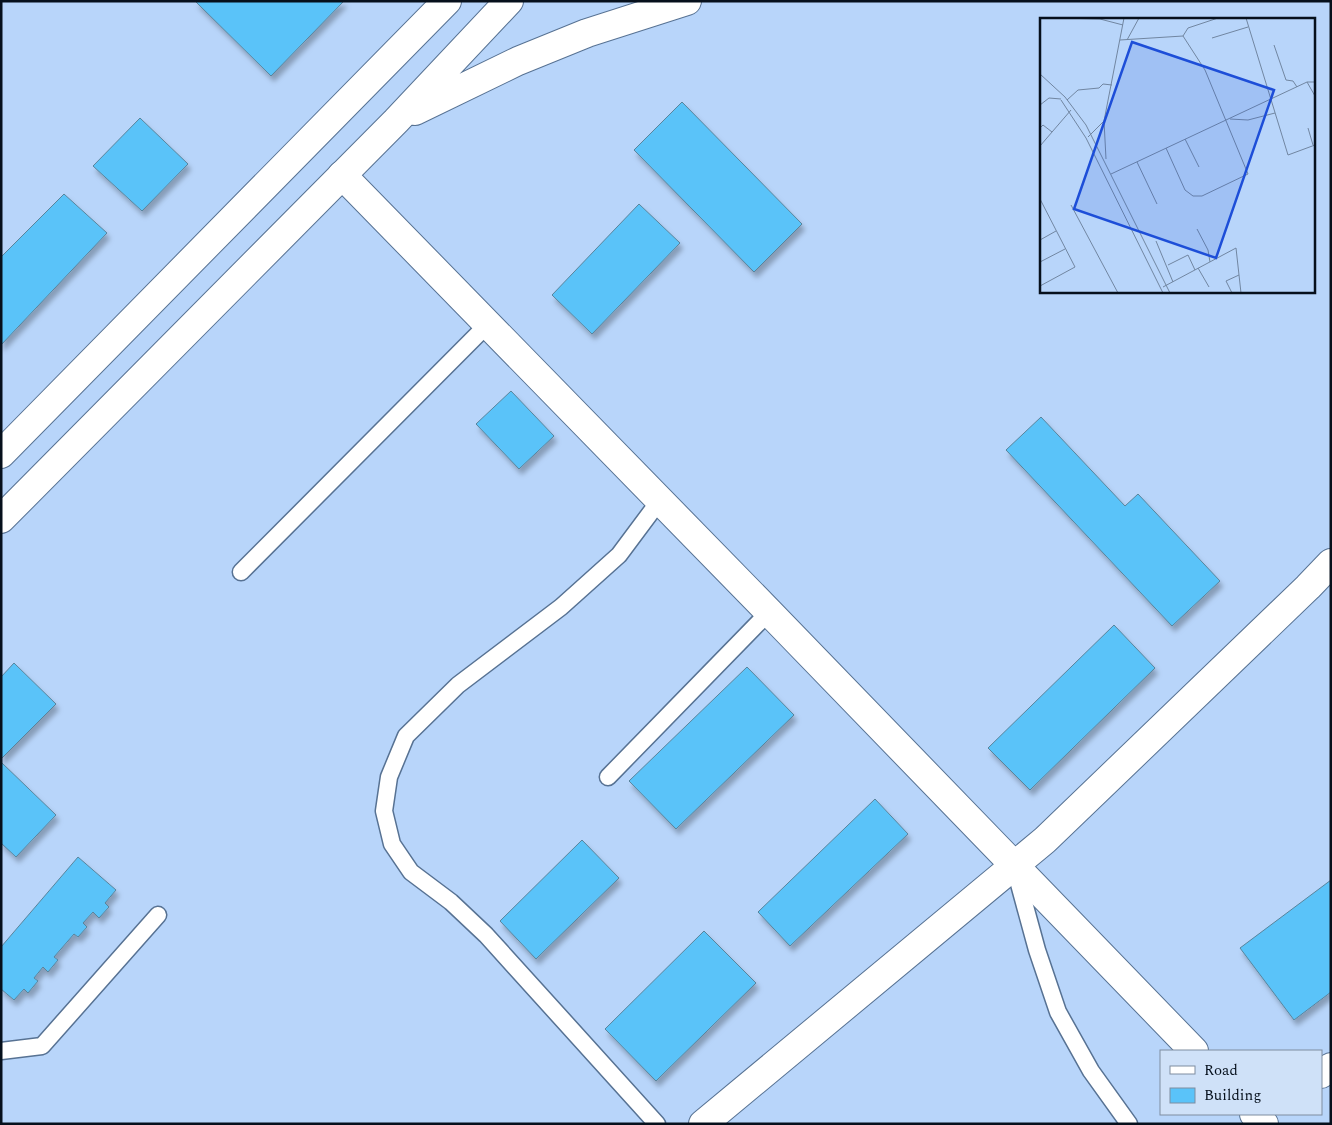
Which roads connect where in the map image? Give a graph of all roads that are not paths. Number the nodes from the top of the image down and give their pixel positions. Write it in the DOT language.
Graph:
graph roads {
  1 [pos="447,1"];
  2 [pos="509,1"];
  3 [pos="687,1"];
  4 [pos="396,121"];
  5 [pos="342,175"];
  6 [pos="488,324"];
  7 [pos="1,454"];
  8 [pos="660,500"];
  9 [pos="1,519"];
  10 [pos="1331,563"];
  11 [pos="241,572"];
  12 [pos="769,612"];
  13 [pos="608,777"];
  14 [pos="1014,866"];
  15 [pos="158,915"];
  16 [pos="1193,1050"];
  17 [pos="1,1051"];
  18 [pos="657,1124"];
  19 [pos="703,1124"];
  20 [pos="1129,1124"];
  1 -- 7 [label="street"];
  2 -- 4 [label="street"];
  3 -- 4 [label="street"];
  4 -- 5 [label="street"];
  5 -- 6 [label="street"];
  5 -- 9 [label="street"];
  6 -- 8 [label="street"];
  6 -- 11 [label="lane"];
  8 -- 12 [label="street"];
  8 -- 18 [label="lane"];
  10 -- 14 [label="street"];
  12 -- 13 [label="lane"];
  12 -- 14 [label="street"];
  14 -- 16 [label="street"];
  14 -- 19 [label="street"];
  14 -- 20 [label="lane"];
  15 -- 17 [label="lane"];
}
